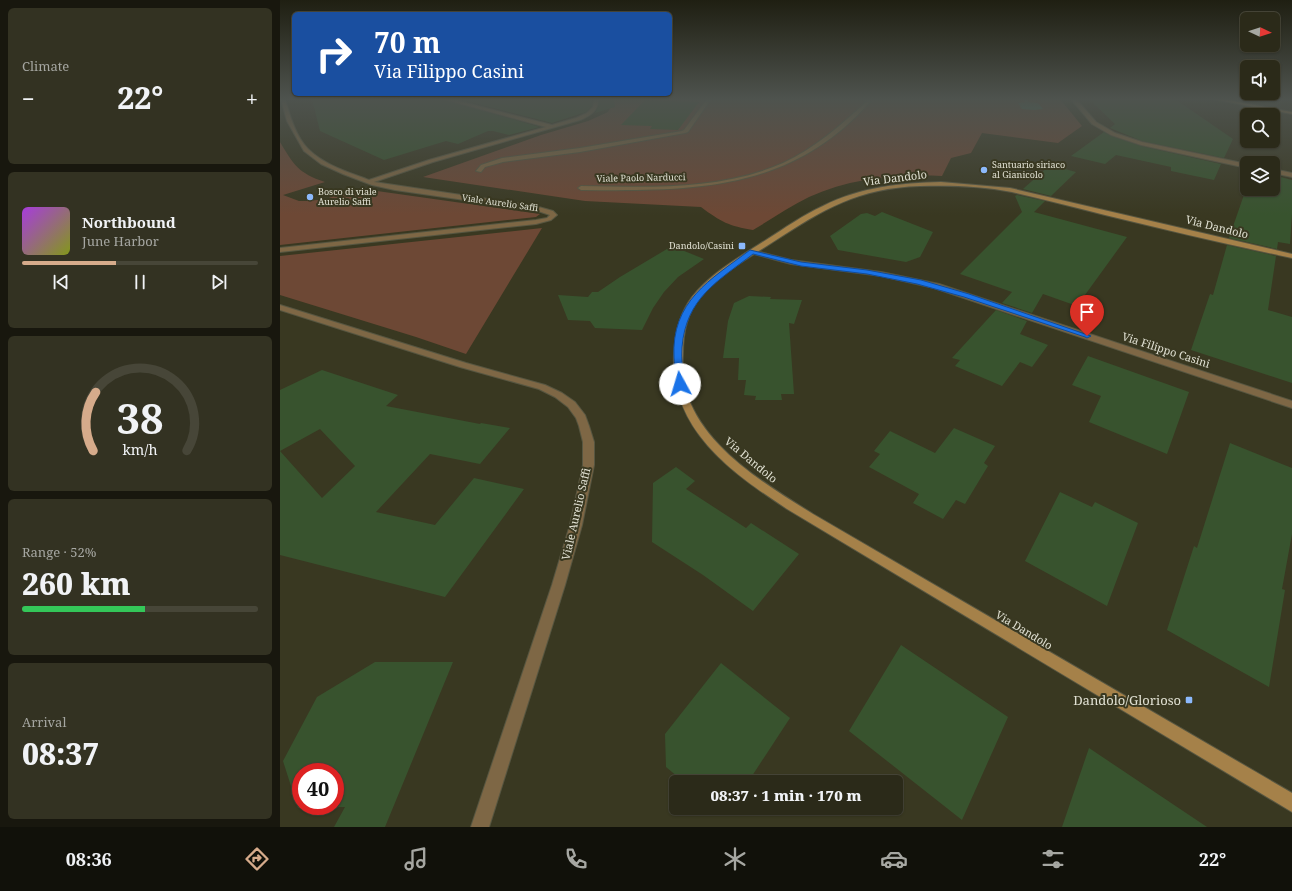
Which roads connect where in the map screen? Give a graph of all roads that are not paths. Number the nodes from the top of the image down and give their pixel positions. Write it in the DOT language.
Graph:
graph roads {
  1 [pos="298,138"];
  2 [pos="514,138"];
  3 [pos="651,138"];
  4 [pos="825,138"];
  5 [pos="1124,138"];
  6 [pos="1240,164"];
  7 [pos="479,171"];
  8 [pos="1280,172"];
  9 [pos="1292,175"];
  10 [pos="368,182"];
  11 [pos="581,188"];
  12 [pos="280,250"];
  13 [pos="752,252"];
  14 [pos="1292,256"];
  15 [pos="280,307"];
  16 [pos="1292,405"];
  17 [pos="1292,803"];
  18 [pos="480,827"];
  1 -- 10 [label="street, Viale Aurelio Saffi"];
  2 -- 10 [label="street"];
  3 -- 7 [label="street"];
  4 -- 11 [label="street, Viale Paolo Narducci"];
  5 -- 6 [label="street"];
  8 -- 9 [label="street"];
  10 -- 12 [label="street, Viale Aurelio Saffi"];
  13 -- 14 [label="street, Via Dandolo"];
  13 -- 16 [label="street, Via Filippo Casini"];
  13 -- 17 [label="street, Via Dandolo"];
  15 -- 18 [label="street, Viale Aurelio Saffi"];
}
